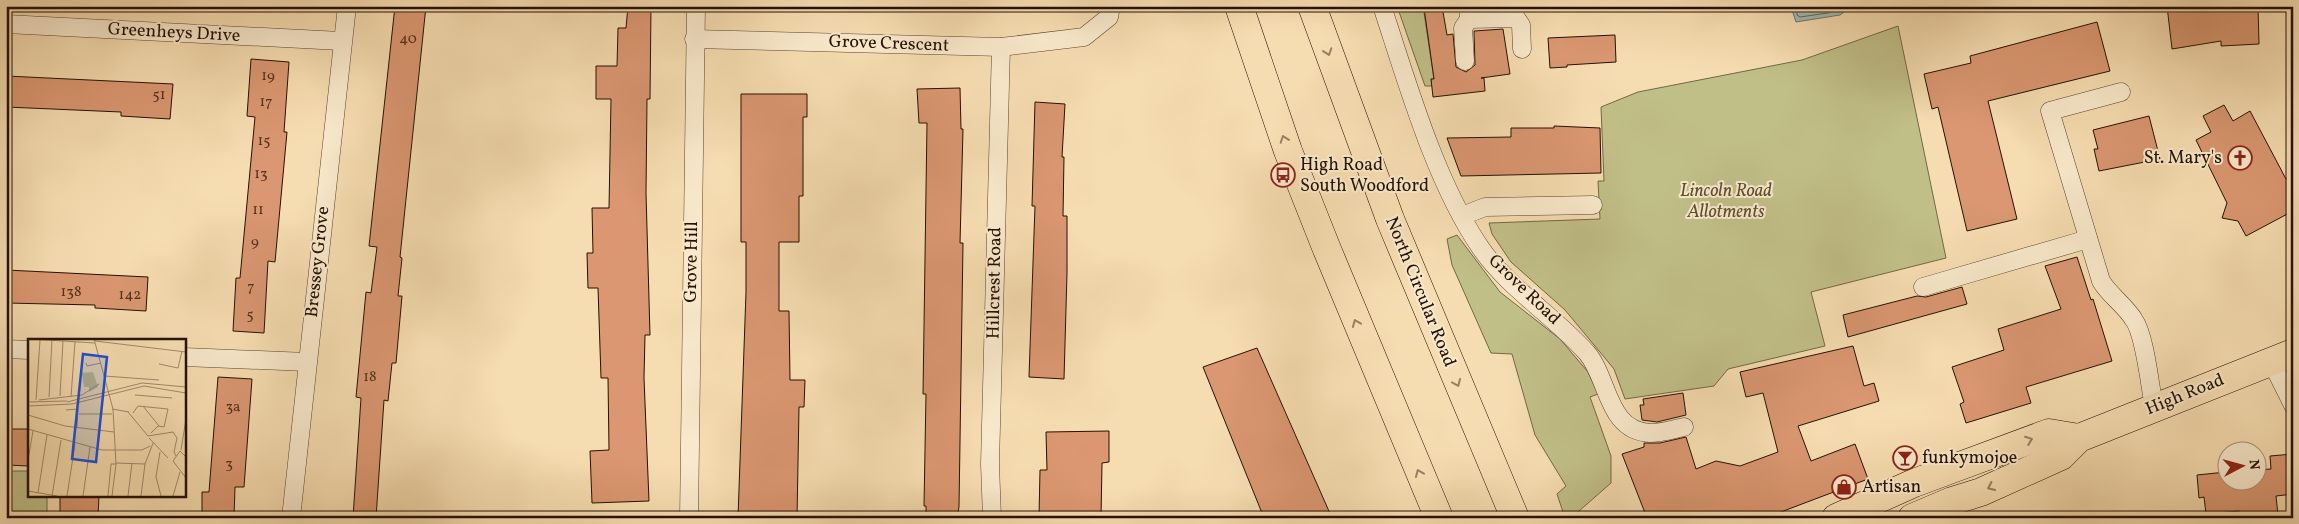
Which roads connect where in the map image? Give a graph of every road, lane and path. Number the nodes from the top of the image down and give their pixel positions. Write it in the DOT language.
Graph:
graph roads {
  1 [pos="347,6"];
  2 [pos="696,6"];
  3 [pos="1111,6"];
  4 [pos="1239,6"];
  5 [pos="1312,6"];
  6 [pos="1382,6"];
  7 [pos="1469,13"];
  8 [pos="6,24"];
  9 [pos="694,38"];
  10 [pos="341,41"];
  11 [pos="1001,47"];
  12 [pos="1522,48"];
  13 [pos="1465,60"];
  14 [pos="2121,92"];
  15 [pos="1593,206"];
  16 [pos="1462,216"];
  17 [pos="2088,240"];
  18 [pos="1923,287"];
  19 [pos="6,349"];
  20 [pos="28,350"];
  21 [pos="185,357"];
  22 [pos="2282,357"];
  23 [pos="307,362"];
  24 [pos="2293,405"];
  25 [pos="2154,408"];
  26 [pos="1684,426"];
  27 [pos="2079,438"];
  28 [pos="1873,510"];
  29 [pos="290,518"];
  30 [pos="689,518"];
  31 [pos="992,518"];
  32 [pos="1438,518"];
  33 [pos="1516,518"];
  34 [pos="1836,518"];
  35 [pos="1912,518"];
  1 -- 10 [label="street, Bressey Grove"];
  2 -- 9 [label="street, Grove Hill"];
  3 -- 11 [label="street, Grove Crescent"];
  32 -- 4 [label="main road, one-way"];
  5 -- 33 [label="main road, North Circular Road, one-way"];
  6 -- 16 [label="street, Grove Road"];
  7 -- 12 [label="street"];
  7 -- 13 [label="street"];
  8 -- 10 [label="street, Greenheys Drive"];
  9 -- 11 [label="street, Grove Crescent"];
  9 -- 30 [label="street, Grove Hill"];
  10 -- 23 [label="street, Bressey Grove"];
  11 -- 31 [label="street, Hillcrest Road"];
  14 -- 17 [label="street"];
  15 -- 16 [label="street"];
  16 -- 26 [label="street, Grove Road"];
  17 -- 18 [label="street"];
  17 -- 25 [label="street"];
  19 -- 20 [label="street"];
  21 -- 23 [label="street"];
  22 -- 24 [label="street"];
  22 -- 25 [label="main road, High Road"];
  23 -- 29 [label="street, Bressey Grove"];
  25 -- 27 [label="main road, High Road"];
  28 -- 27 [label="main road, one-way"];
  27 -- 35 [label="main road, High Road, one-way"];
  28 -- 34 [label="main road"];
}
